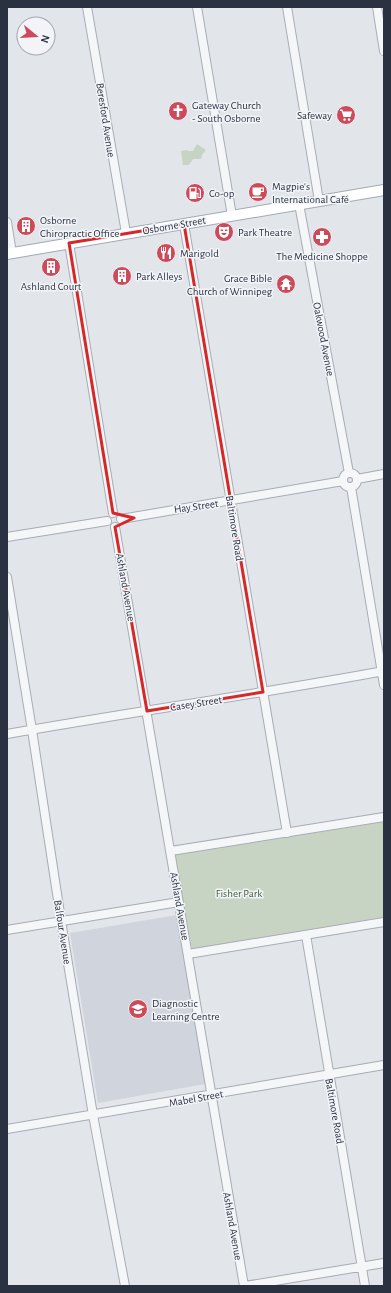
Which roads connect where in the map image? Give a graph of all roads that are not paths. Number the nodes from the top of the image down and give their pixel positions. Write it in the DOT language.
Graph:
graph roads {
  1 [pos="87,7"];
  2 [pos="197,7"];
  3 [pos="287,7"];
  4 [pos="377,7"];
  5 [pos="384,51"];
  6 [pos="384,190"];
  7 [pos="319,201"];
  8 [pos="299,204"];
  9 [pos="232,216"];
  10 [pos="7,222"];
  11 [pos="184,224"];
  12 [pos="126,233"];
  13 [pos="69,243"];
  14 [pos="9,254"];
  15 [pos="349,473"];
  16 [pos="384,474"];
  17 [pos="357,479"];
  18 [pos="343,481"];
  19 [pos="351,487"];
  20 [pos="231,501"];
  21 [pos="113,514"];
  22 [pos="120,519"];
  23 [pos="107,521"];
  24 [pos="115,527"];
  25 [pos="7,537"];
  26 [pos="7,577"];
  27 [pos="383,671"];
  28 [pos="384,685"];
  29 [pos="263,692"];
  30 [pos="147,711"];
  31 [pos="32,730"];
  32 [pos="7,734"];
  33 [pos="384,817"];
  34 [pos="287,833"];
  35 [pos="171,851"];
  36 [pos="179,902"];
  37 [pos="61,922"];
  38 [pos="384,922"];
  39 [pos="7,930"];
  40 [pos="306,935"];
  41 [pos="188,954"];
  42 [pos="384,1066"];
  43 [pos="329,1075"];
  44 [pos="211,1094"];
  45 [pos="93,1115"];
  46 [pos="7,1129"];
  47 [pos="384,1263"];
  48 [pos="361,1266"];
  49 [pos="125,1286"];
  50 [pos="244,1286"];
  51 [pos="365,1286"];
  1 -- 12 [label="street, Beresford Avenue"];
  2 -- 9 [label="street"];
  3 -- 7 [label="street"];
  4 -- 5 [label="street"];
  6 -- 7 [label="main road, Osborne Street"];
  7 -- 8 [label="main road, Osborne Street"];
  8 -- 9 [label="main road, Osborne Street"];
  8 -- 15 [label="street, Oakwood Avenue"];
  9 -- 11 [label="main road, Osborne Street"];
  10 -- 14 [label="street"];
  11 -- 12 [label="main road, Osborne Street"];
  11 -- 20 [label="street, Baltimore Road"];
  12 -- 13 [label="main road, Osborne Street"];
  13 -- 14 [label="main road, Osborne Street"];
  13 -- 21 [label="street"];
  15 -- 17 [label="street"];
  15 -- 18 [label="street"];
  16 -- 17 [label="street"];
  17 -- 19 [label="street"];
  18 -- 19 [label="street"];
  18 -- 20 [label="street, Hay Street"];
  19 -- 27 [label="street"];
  20 -- 22 [label="street, Hay Street"];
  20 -- 29 [label="street, Baltimore Road"];
  21 -- 22 [label="street"];
  21 -- 23 [label="street"];
  22 -- 24 [label="street"];
  23 -- 24 [label="street"];
  23 -- 25 [label="street"];
  24 -- 30 [label="street, Ashland Avenue"];
  26 -- 31 [label="street, Balfour Avenue"];
  27 -- 28 [label="street"];
  27 -- 29 [label="street, Casey Street"];
  29 -- 30 [label="street, Casey Street"];
  29 -- 34 [label="street, Baltimore Road"];
  30 -- 31 [label="street, Casey Street"];
  30 -- 35 [label="street, Ashland Avenue"];
  31 -- 32 [label="street, Casey Street"];
  31 -- 37 [label="street, Balfour Avenue"];
  33 -- 34 [label="street"];
  34 -- 35 [label="street"];
  35 -- 36 [label="street, Ashland Avenue"];
  36 -- 37 [label="street"];
  36 -- 41 [label="street, Ashland Avenue"];
  37 -- 39 [label="street"];
  37 -- 45 [label="street, Balfour Avenue"];
  38 -- 40 [label="street"];
  40 -- 41 [label="street"];
  40 -- 43 [label="street, Baltimore Road"];
  41 -- 44 [label="street, Ashland Avenue"];
  42 -- 43 [label="street, Mabel Street"];
  43 -- 44 [label="street, Mabel Street"];
  43 -- 48 [label="street, Baltimore Road"];
  44 -- 45 [label="street, Mabel Street"];
  44 -- 50 [label="street, Ashland Avenue"];
  45 -- 46 [label="street, Mabel Street"];
  45 -- 49 [label="street, Balfour Avenue"];
  47 -- 48 [label="street"];
  48 -- 50 [label="street"];
  48 -- 51 [label="street, Baltimore Road"];
}
